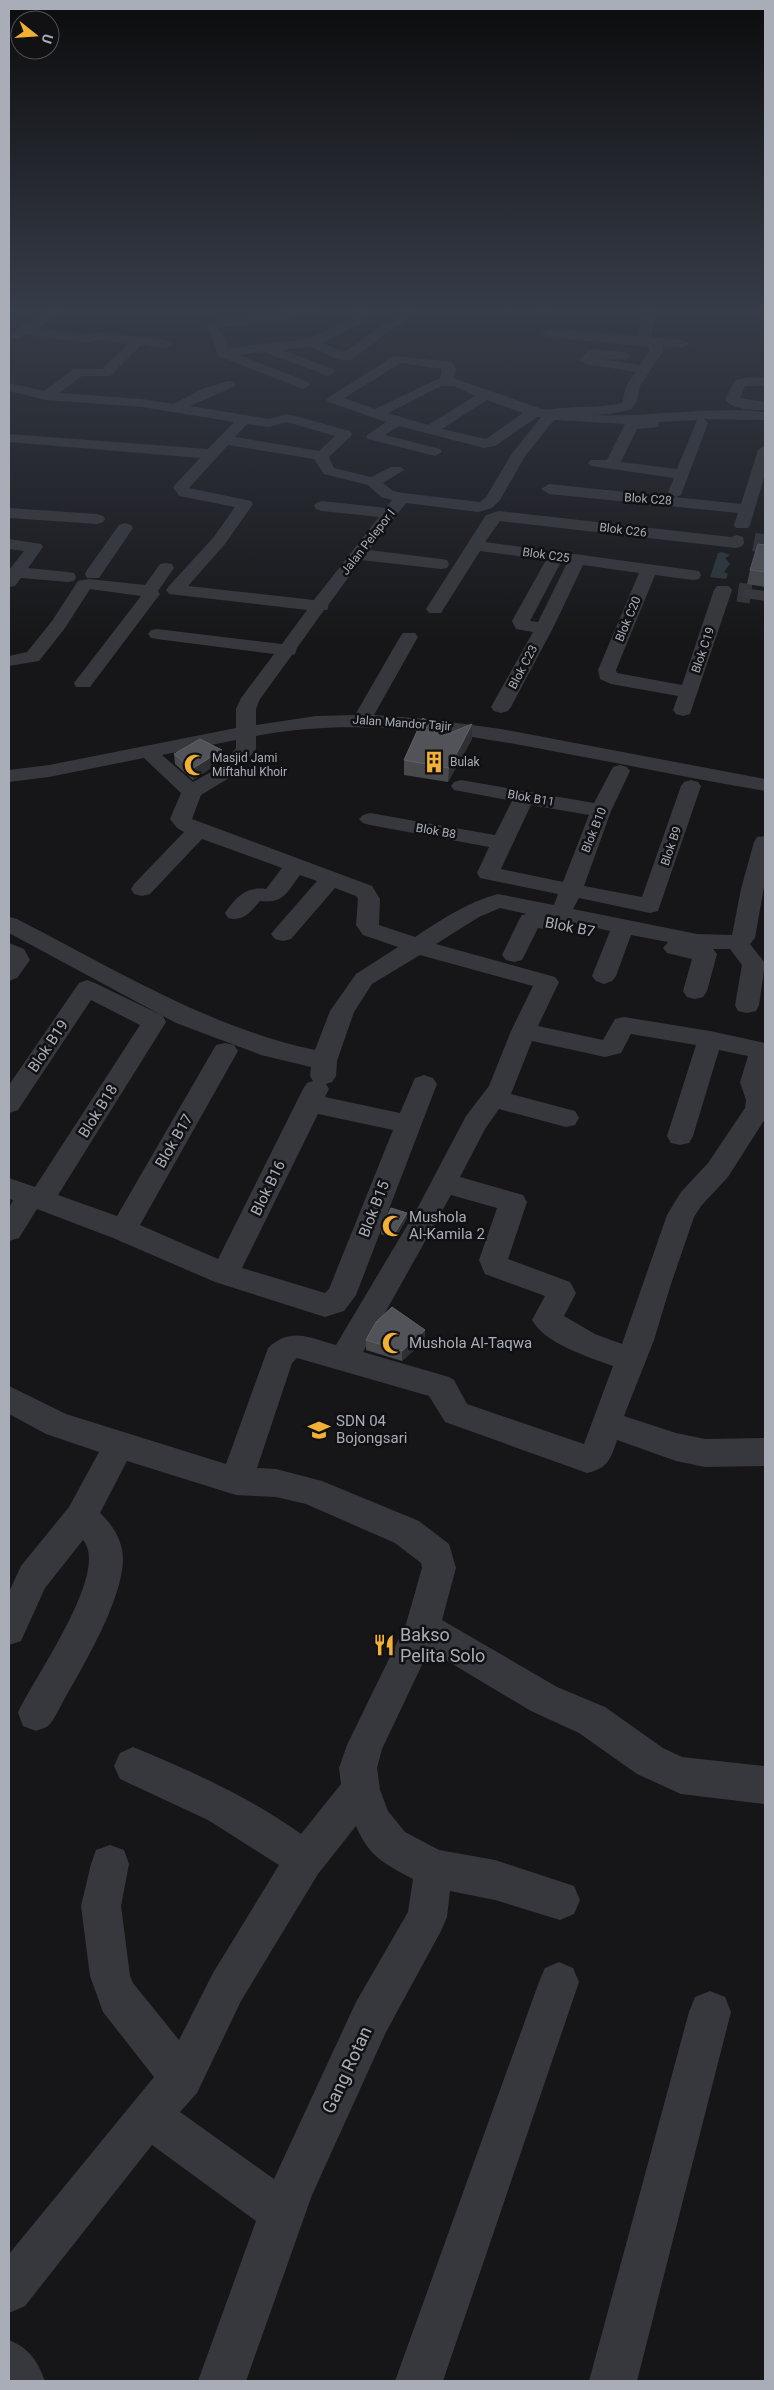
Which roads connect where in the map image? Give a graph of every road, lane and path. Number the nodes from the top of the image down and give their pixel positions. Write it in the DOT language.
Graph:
graph roads {
  1 [pos="184,423"];
  2 [pos="241,423"];
  3 [pos="305,423"];
  4 [pos="354,423"];
  5 [pos="394,423"];
  6 [pos="403,423"];
  7 [pos="442,423"];
  8 [pos="530,423"];
  9 [pos="541,423"];
  10 [pos="575,423"];
  11 [pos="701,423"];
  12 [pos="708,423"];
  13 [pos="748,423"];
  14 [pos="765,424"];
  15 [pos="430,430"];
  16 [pos="338,431"];
  17 [pos="570,433"];
  18 [pos="9,438"];
  19 [pos="224,440"];
  20 [pos="765,450"];
  21 [pos="185,452"];
  22 [pos="435,452"];
  23 [pos="209,454"];
  24 [pos="322,456"];
  25 [pos="594,463"];
  26 [pos="612,465"];
  27 [pos="396,470"];
  28 [pos="507,474"];
  29 [pos="681,474"];
  30 [pos="525,476"];
  31 [pos="373,482"];
  32 [pos="568,482"];
  33 [pos="402,498"];
  34 [pos="673,500"];
  35 [pos="322,506"];
  36 [pos="747,509"];
  37 [pos="9,513"];
  38 [pos="390,513"];
  39 [pos="37,516"];
  40 [pos="97,519"];
  41 [pos="125,528"];
  42 [pos="707,540"];
  43 [pos="737,540"];
  44 [pos="754,542"];
  45 [pos="10,544"];
  46 [pos="474,545"];
  47 [pos="357,554"];
  48 [pos="556,556"];
  49 [pos="577,559"];
  50 [pos="440,564"];
  51 [pos="166,568"];
  52 [pos="647,574"];
  53 [pos="13,577"];
  54 [pos="83,580"];
  55 [pos="690,580"];
  56 [pos="150,592"];
  57 [pos="744,593"];
  58 [pos="321,606"];
  59 [pos="298,608"];
  60 [pos="435,608"];
  61 [pos="545,626"];
  62 [pos="157,634"];
  63 [pos="410,637"];
  64 [pos="289,650"];
  65 [pos="9,661"];
  66 [pos="84,683"];
  67 [pos="689,692"];
  68 [pos="502,707"];
  69 [pos="683,710"];
  70 [pos="362,719"];
  71 [pos="246,733"];
  72 [pos="150,750"];
  73 [pos="620,771"];
  74 [pos="9,776"];
  75 [pos="765,784"];
  76 [pos="461,786"];
  77 [pos="691,786"];
  78 [pos="192,792"];
  79 [pos="524,797"];
  80 [pos="601,811"];
  81 [pos="370,819"];
  82 [pos="198,830"];
  83 [pos="765,842"];
  84 [pos="502,843"];
  85 [pos="295,866"];
  86 [pos="331,879"];
  87 [pos="142,889"];
  88 [pos="571,890"];
  89 [pos="236,913"];
  90 [pos="562,914"];
  91 [pos="9,924"];
  92 [pos="621,931"];
  93 [pos="283,934"];
  94 [pos="740,940"];
  95 [pos="417,947"];
  96 [pos="514,955"];
  97 [pos="604,976"];
  98 [pos="87,988"];
  99 [pos="695,991"];
  100 [pos="747,1005"];
  101 [pos="523,1030"];
  102 [pos="710,1039"];
  103 [pos="225,1051"];
  104 [pos="764,1051"];
  105 [pos="318,1082"];
  106 [pos="424,1084"];
  107 [pos="494,1099"];
  108 [pos="9,1104"];
  109 [pos="566,1118"];
  110 [pos="407,1124"];
  111 [pos="680,1136"];
  112 [pos="444,1183"];
  113 [pos="27,1195"];
  114 [pos="9,1230"];
  115 [pos="123,1230"];
  116 [pos="225,1274"];
  117 [pos="344,1359"];
  118 [pos="631,1360"];
  119 [pos="9,1399"];
  120 [pos="606,1423"];
  121 [pos="120,1443"];
  122 [pos="765,1452"];
  123 [pos="236,1480"];
  124 [pos="81,1517"];
  125 [pos="422,1627"];
  126 [pos="9,1629"];
  127 [pos="36,1713"];
  128 [pos="133,1766"];
  129 [pos="765,1785"];
  130 [pos="361,1790"];
  131 [pos="304,1860"];
  132 [pos="110,1864"];
  133 [pos="434,1869"];
  134 [pos="560,1900"];
  135 [pos="559,1982"];
  136 [pos="710,2012"];
  137 [pos="182,2078"];
  138 [pos="148,2116"];
  139 [pos="282,2212"];
  140 [pos="9,2290"];
  141 [pos="9,2364"];
  142 [pos="21,2381"];
  143 [pos="222,2381"];
  144 [pos="419,2381"];
  145 [pos="613,2381"];
  1 -- 21 [label="street"];
  2 -- 19 [label="street"];
  3 -- 16 [label="street"];
  4 -- 16 [label="street"];
  5 -- 22 [label="street"];
  6 -- 15 [label="street"];
  7 -- 15 [label="street"];
  8 -- 15 [label="street"];
  9 -- 28 [label="street, Jalan Pelepor I"];
  10 -- 17 [label="street"];
  11 -- 12 [label="street"];
  11 -- 26 [label="street"];
  11 -- 29 [label="street"];
  13 -- 14 [label="street"];
  16 -- 24 [label="street"];
  18 -- 21 [label="street"];
  19 -- 23 [label="street"];
  19 -- 24 [label="street"];
  20 -- 36 [label="street"];
  21 -- 23 [label="street"];
  23 -- 58 [label="street"];
  24 -- 31 [label="street"];
  25 -- 26 [label="street, Blok C28"];
  26 -- 29 [label="street, Blok C28"];
  27 -- 31 [label="street"];
  28 -- 30 [label="street"];
  28 -- 33 [label="street, Jalan Pelepor I"];
  29 -- 34 [label="street"];
  31 -- 33 [label="street"];
  32 -- 34 [label="street, Blok C28"];
  33 -- 38 [label="street, Jalan Pelepor I"];
  34 -- 36 [label="street, Blok C28"];
  35 -- 38 [label="street"];
  36 -- 43 [label="street"];
  37 -- 39 [label="street"];
  38 -- 47 [label="street, Jalan Pelepor I"];
  39 -- 40 [label="street"];
  39 -- 45 [label="street"];
  41 -- 54 [label="street"];
  42 -- 43 [label="street, Blok C26"];
  42 -- 46 [label="street, Blok C26"];
  42 -- 55 [label="street"];
  43 -- 44 [label="street, Blok C26"];
  45 -- 53 [label="street"];
  46 -- 48 [label="street, Blok C25"];
  46 -- 60 [label="street"];
  47 -- 50 [label="street"];
  47 -- 58 [label="street, Jalan Pelepor I"];
  48 -- 49 [label="street, Blok C25"];
  48 -- 61 [label="street, Blok C23"];
  49 -- 52 [label="street, Blok C25"];
  49 -- 61 [label="street, Blok C23"];
  51 -- 56 [label="street"];
  52 -- 55 [label="street, Blok C25"];
  52 -- 67 [label="street, Blok C20"];
  53 -- 54 [label="street"];
  54 -- 56 [label="street"];
  54 -- 65 [label="street"];
  55 -- 57 [label="street, Blok C25"];
  56 -- 59 [label="street"];
  56 -- 66 [label="street"];
  57 -- 67 [label="street, Blok C19"];
  58 -- 64 [label="street, Jalan Pelepor I"];
  61 -- 68 [label="street, Blok C23"];
  62 -- 64 [label="street"];
  63 -- 70 [label="street"];
  64 -- 71 [label="street, Jalan Pelepor I"];
  67 -- 69 [label="street, Blok C19"];
  70 -- 71 [label="street, Jalan Mandor Tajir"];
  70 -- 75 [label="street, Jalan Mandor Tajir"];
  71 -- 72 [label="street, Jalan Mandor Tajir"];
  71 -- 78 [label="street, Jalan Pelepor I"];
  72 -- 74 [label="street, Jalan Mandor Tajir"];
  72 -- 78 [label="street"];
  73 -- 80 [label="street, Blok B10"];
  76 -- 79 [label="street, Blok B11"];
  77 -- 88 [label="street, Blok B9"];
  78 -- 82 [label="street"];
  79 -- 80 [label="street, Blok B11"];
  79 -- 84 [label="street"];
  80 -- 88 [label="street, Blok B10"];
  81 -- 84 [label="street, Blok B8"];
  82 -- 85 [label="street"];
  82 -- 87 [label="street"];
  83 -- 94 [label="street"];
  84 -- 88 [label="street"];
  85 -- 86 [label="street"];
  85 -- 89 [label="street"];
  86 -- 93 [label="street"];
  86 -- 95 [label="street"];
  88 -- 90 [label="street, Blok B10"];
  90 -- 92 [label="street, Blok B16"];
  90 -- 95 [label="street, Blok B16"];
  91 -- 105 [label="street"];
  92 -- 94 [label="street"];
  92 -- 96 [label="street, Blok B7"];
  92 -- 97 [label="street"];
  92 -- 99 [label="street, Blok B7"];
  94 -- 100 [label="street"];
  95 -- 101 [label="street"];
  95 -- 105 [label="street, Blok B16"];
  98 -- 108 [label="street, Blok B19"];
  98 -- 113 [label="street, Blok B18"];
  101 -- 102 [label="street"];
  101 -- 107 [label="street"];
  102 -- 104 [label="street"];
  102 -- 111 [label="street"];
  103 -- 115 [label="street, Blok B17"];
  104 -- 118 [label="street"];
  105 -- 110 [label="street"];
  105 -- 116 [label="street, Blok B16"];
  106 -- 110 [label="street, Blok B15"];
  107 -- 109 [label="street"];
  107 -- 112 [label="street"];
  110 -- 116 [label="street, Blok B15"];
  112 -- 117 [label="street"];
  112 -- 118 [label="street"];
  113 -- 114 [label="street, Blok B18"];
  113 -- 115 [label="street"];
  115 -- 116 [label="street"];
  117 -- 120 [label="street"];
  117 -- 123 [label="street"];
  118 -- 120 [label="street"];
  119 -- 121 [label="street"];
  120 -- 122 [label="street"];
  121 -- 123 [label="street"];
  121 -- 124 [label="street"];
  123 -- 125 [label="street"];
  124 -- 126 [label="street"];
  124 -- 127 [label="street"];
  125 -- 129 [label="street"];
  125 -- 130 [label="street"];
  128 -- 131 [label="street"];
  130 -- 131 [label="street"];
  130 -- 133 [label="street"];
  131 -- 137 [label="street"];
  132 -- 137 [label="street"];
  133 -- 134 [label="street"];
  133 -- 139 [label="street, Gang Rotan"];
  135 -- 144 [label="street"];
  136 -- 145 [label="street"];
  137 -- 138 [label="street"];
  138 -- 139 [label="street"];
  138 -- 140 [label="street"];
  139 -- 143 [label="street, Gang Rotan"];
  141 -- 142 [label="street"];
}
